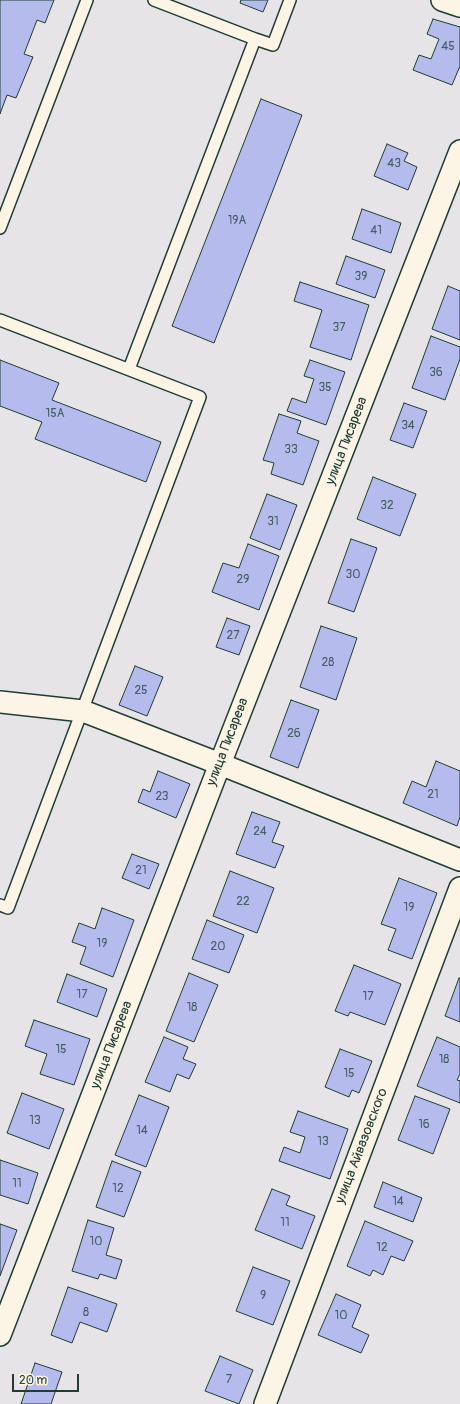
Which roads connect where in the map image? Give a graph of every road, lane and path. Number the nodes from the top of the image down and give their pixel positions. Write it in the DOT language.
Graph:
graph roads {
  1 [pos="87,0"];
  2 [pos="154,0"];
  3 [pos="290,0"];
  4 [pos="442,0"];
  5 [pos="460,6"];
  6 [pos="255,39"];
  7 [pos="460,151"];
  8 [pos="0,228"];
  9 [pos="0,320"];
  10 [pos="129,369"];
  11 [pos="0,702"];
  12 [pos="83,711"];
  13 [pos="220,764"];
  14 [pos="460,860"];
  15 [pos="460,888"];
  16 [pos="0,905"];
  17 [pos="0,1335"];
  18 [pos="265,1404"];
  1 -- 8 [label="lane"];
  2 -- 6 [label="lane"];
  3 -- 6 [label="lane"];
  4 -- 5 [label="street"];
  6 -- 10 [label="lane"];
  7 -- 13 [label="street, улица Писарева"];
  9 -- 10 [label="lane"];
  10 -- 12 [label="lane"];
  11 -- 12 [label="street"];
  12 -- 13 [label="street"];
  12 -- 16 [label="lane"];
  13 -- 14 [label="street"];
  13 -- 17 [label="street, улица Писарева"];
  15 -- 18 [label="street, улица Айвазовского"];
}
